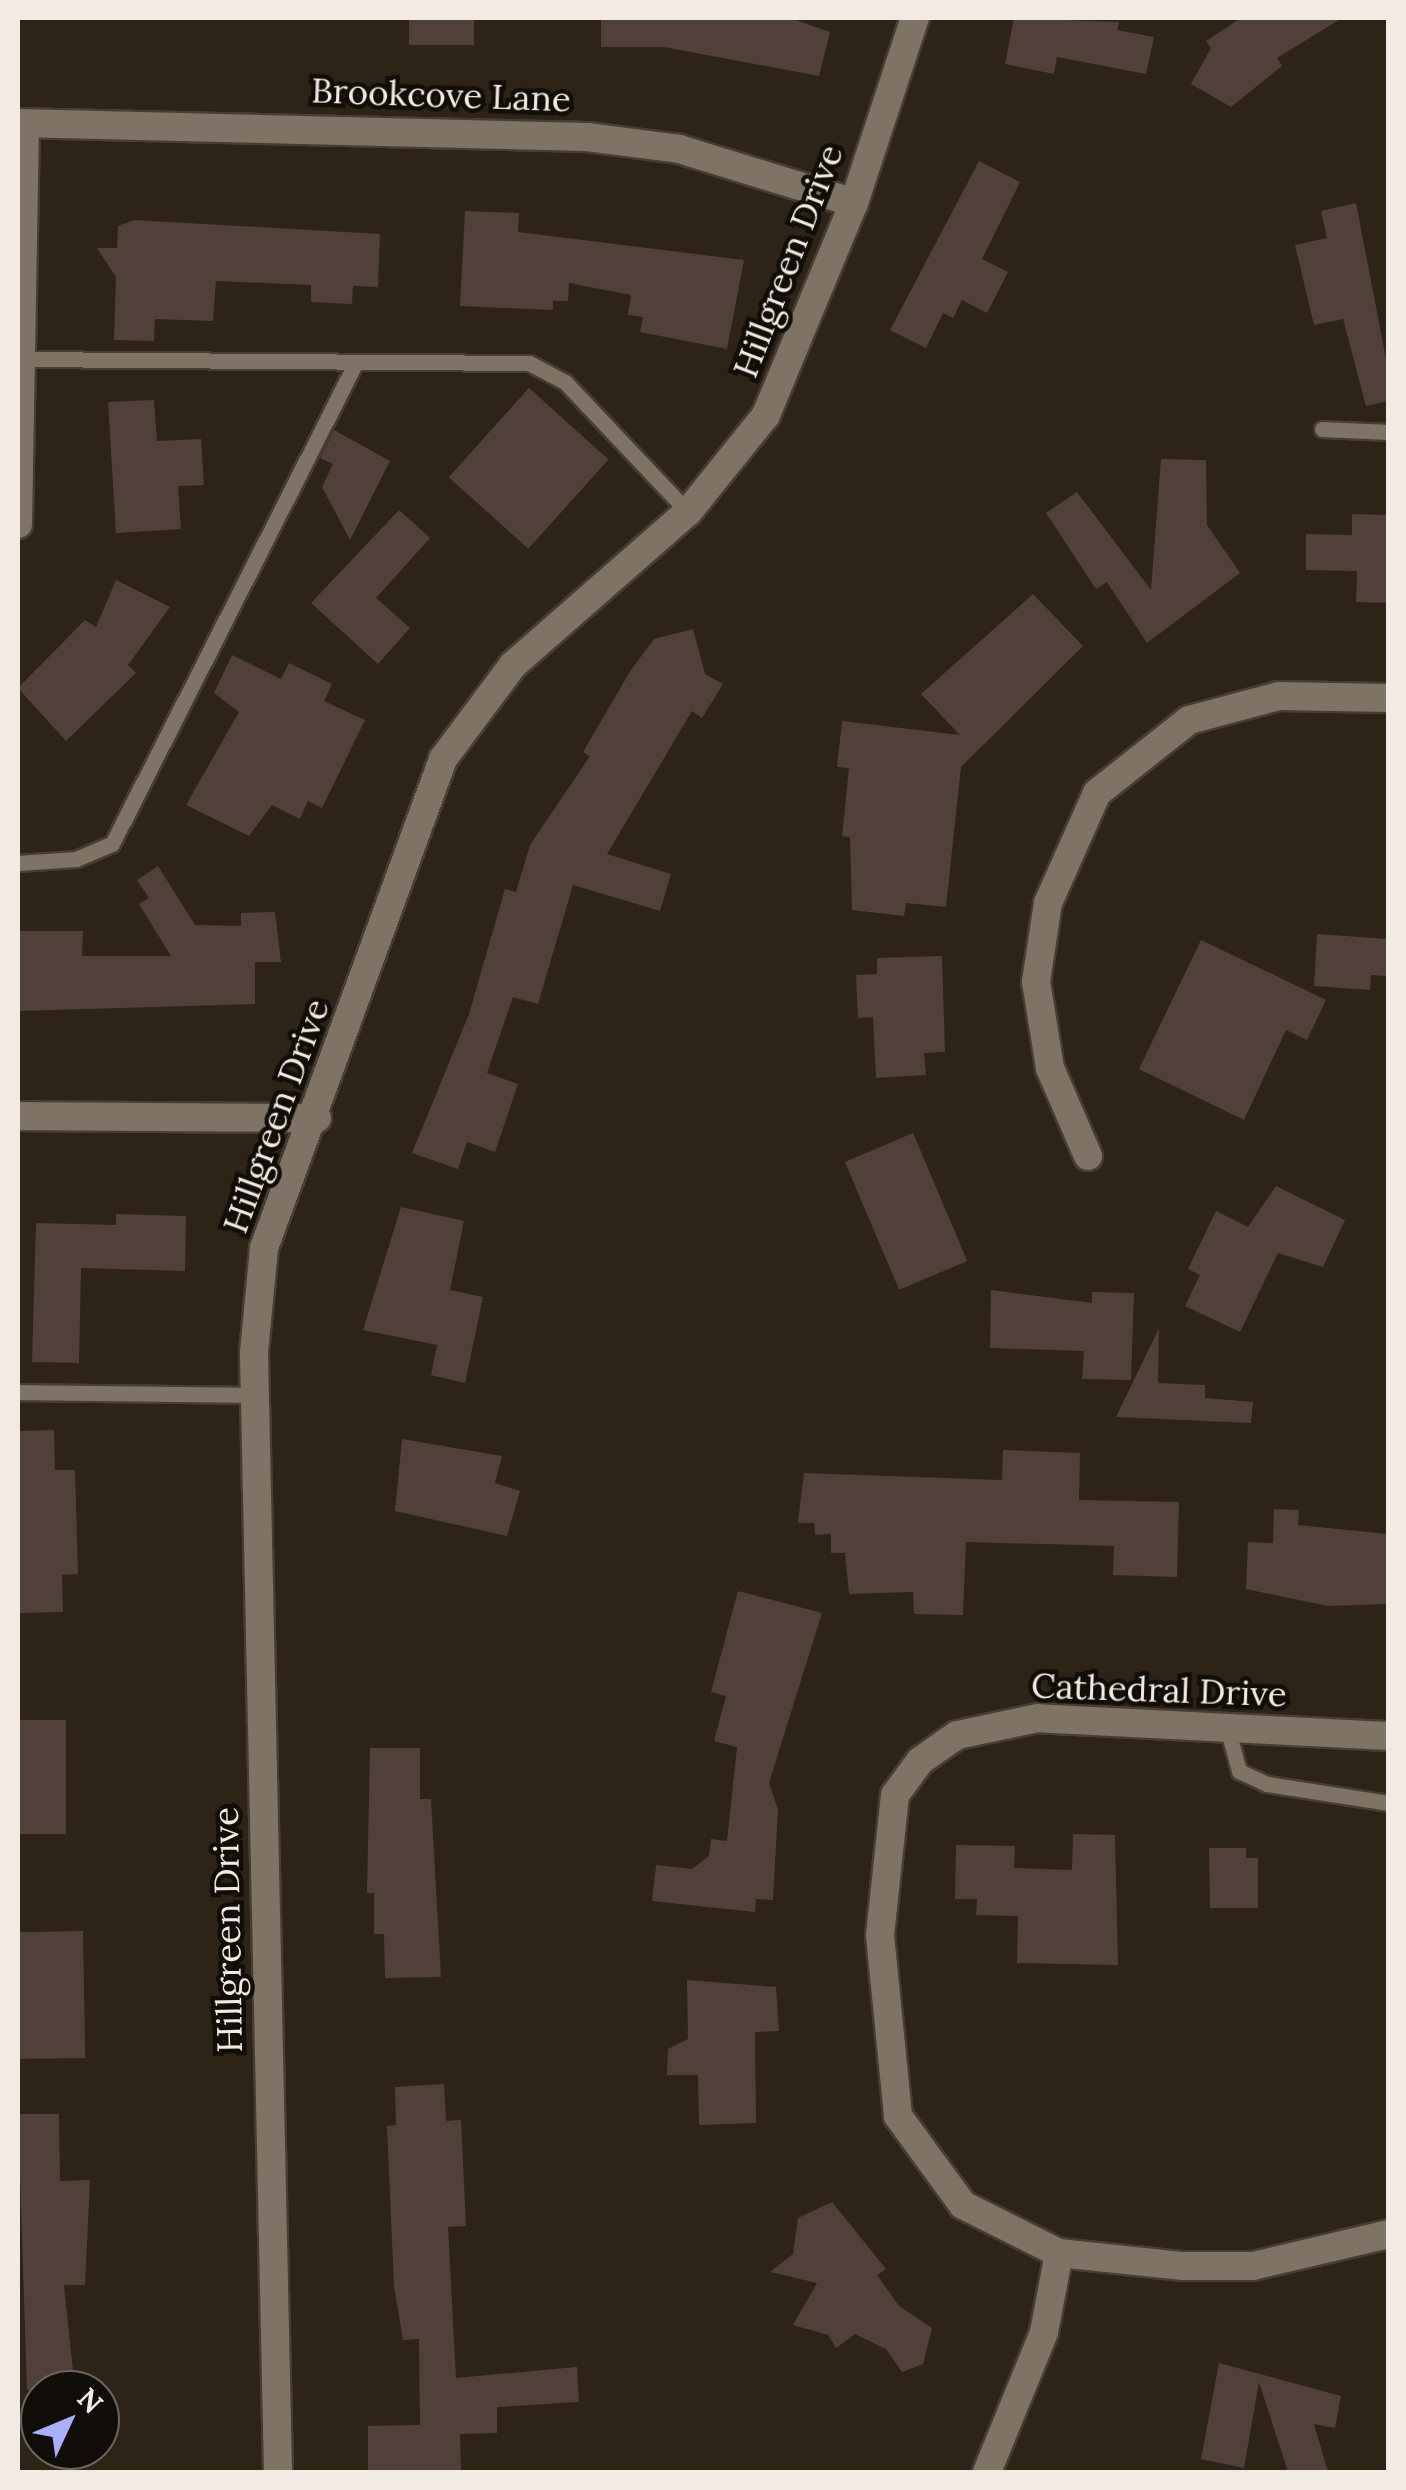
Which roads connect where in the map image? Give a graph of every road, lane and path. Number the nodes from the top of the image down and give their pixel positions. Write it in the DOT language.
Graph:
graph roads {
  1 [pos="915,18"];
  2 [pos="21,124"];
  3 [pos="854,203"];
  4 [pos="19,359"];
  5 [pos="354,366"];
  6 [pos="1322,429"];
  7 [pos="1388,432"];
  8 [pos="688,512"];
  9 [pos="18,524"];
  10 [pos="1388,698"];
  11 [pos="18,863"];
  12 [pos="18,1116"];
  13 [pos="317,1118"];
  14 [pos="1088,1156"];
  15 [pos="18,1392"];
  16 [pos="255,1394"];
  17 [pos="1228,1727"];
  18 [pos="1388,1736"];
  19 [pos="1388,1803"];
  20 [pos="1388,2234"];
  21 [pos="1059,2252"];
  22 [pos="278,2472"];
  23 [pos="987,2472"];
  1 -- 3 [label="street, Hillgreen Drive"];
  2 -- 3 [label="street, Brookcove Lane"];
  2 -- 4 [label="street"];
  3 -- 8 [label="street, Hillgreen Drive"];
  4 -- 5 [label="lane"];
  4 -- 9 [label="street"];
  5 -- 8 [label="lane"];
  5 -- 11 [label="lane"];
  6 -- 7 [label="lane"];
  8 -- 13 [label="street, Hillgreen Drive"];
  10 -- 14 [label="street"];
  12 -- 13 [label="street"];
  13 -- 16 [label="street, Hillgreen Drive"];
  15 -- 16 [label="lane"];
  16 -- 22 [label="street, Hillgreen Drive"];
  17 -- 18 [label="street, Cathedral Drive"];
  17 -- 19 [label="lane"];
  17 -- 21 [label="street, Cathedral Drive"];
  20 -- 21 [label="street"];
  21 -- 23 [label="street"];
}
